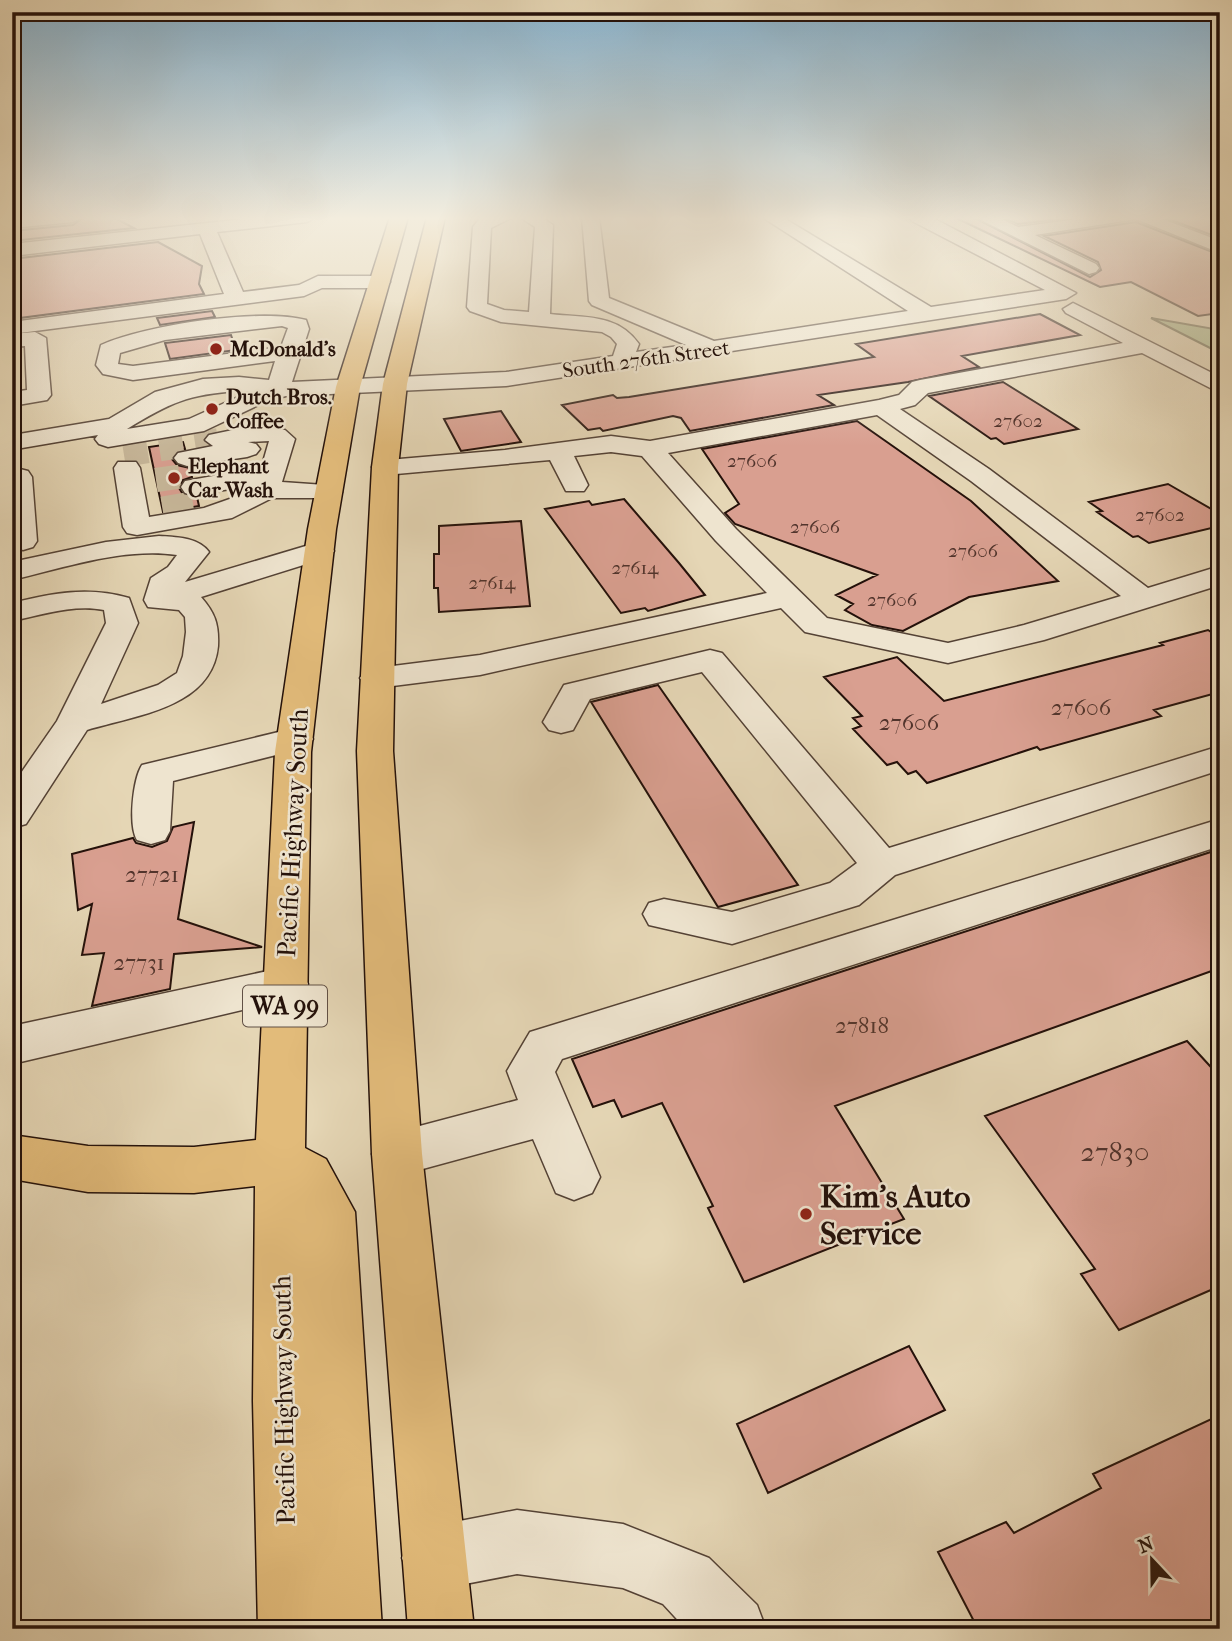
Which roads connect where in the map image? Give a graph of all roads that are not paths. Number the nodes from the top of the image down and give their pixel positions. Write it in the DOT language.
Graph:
graph roads {
  1 [pos="234,294"];
  2 [pos="277,294"];
  3 [pos="376,294"];
  4 [pos="417,294"];
  5 [pos="476,294"];
  6 [pos="540,294"];
  7 [pos="598,294"];
  8 [pos="894,294"];
  9 [pos="1057,294"];
  10 [pos="236,299"];
  11 [pos="1070,301"];
  12 [pos="929,315"];
  13 [pos="539,319"];
  14 [pos="12,328"];
  15 [pos="159,337"];
  16 [pos="12,341"];
  17 [pos="1145,346"];
  18 [pos="715,349"];
  19 [pos="291,350"];
  20 [pos="622,362"];
  21 [pos="395,384"];
  22 [pos="1220,386"];
  23 [pos="348,387"];
  24 [pos="285,389"];
  25 [pos="181,391"];
  26 [pos="12,399"];
  27 [pos="881,407"];
  28 [pos="90,429"];
  29 [pos="218,440"];
  30 [pos="17,441"];
  31 [pos="558,449"];
  32 [pos="650,449"];
  33 [pos="385,467"];
  34 [pos="12,475"];
  35 [pos="252,484"];
  36 [pos="575,485"];
  37 [pos="329,492"];
  38 [pos="23,541"];
  39 [pos="319,551"];
  40 [pos="12,571"];
  41 [pos="1220,575"];
  42 [pos="172,596"];
  43 [pos="789,597"];
  44 [pos="1144,599"];
  45 [pos="12,612"];
  46 [pos="121,612"];
  47 [pos="377,678"];
  48 [pos="74,722"];
  49 [pos="561,722"];
  50 [pos="295,739"];
  51 [pos="1220,758"];
  52 [pos="12,815"];
  53 [pos="151,831"];
  54 [pos="1220,832"];
  55 [pos="881,865"];
  56 [pos="664,914"];
  57 [pos="286,984"];
  58 [pos="12,1045"];
  59 [pos="548,1114"];
  60 [pos="397,1153"];
  61 [pos="12,1157"];
  62 [pos="280,1160"];
  63 [pos="573,1177"];
  64 [pos="434,1558"];
  65 [pos="291,1629"];
  66 [pos="349,1629"];
  67 [pos="441,1629"];
  68 [pos="733,1629"];
  1 -- 10 [label="street"];
  2 -- 10 [label="street"];
  3 -- 23 [label="main road, Pacific Highway South / WA 99"];
  4 -- 21 [label="main road"];
  5 -- 13 [label="street"];
  6 -- 13 [label="street"];
  7 -- 18 [label="street"];
  8 -- 12 [label="street"];
  9 -- 11 [label="street"];
  10 -- 14 [label="street"];
  11 -- 12 [label="street, South 276th Street"];
  11 -- 17 [label="street"];
  12 -- 18 [label="street, South 276th Street"];
  13 -- 20 [label="street"];
  15 -- 19 [label="street"];
  15 -- 19 [label="street"];
  15 -- 19 [label="street"];
  16 -- 26 [label="street"];
  17 -- 22 [label="street"];
  17 -- 27 [label="street"];
  18 -- 20 [label="street, South 276th Street"];
  19 -- 24 [label="street"];
  20 -- 21 [label="street, South 276th Street"];
  21 -- 23 [label="street, South 276th Street"];
  21 -- 33 [label="main road"];
  23 -- 24 [label="street, South 276th Street"];
  23 -- 37 [label="main road, Pacific Highway South / WA 99"];
  24 -- 25 [label="street"];
  24 -- 28 [label="street"];
  25 -- 28 [label="street"];
  25 -- 28 [label="street"];
  27 -- 32 [label="street"];
  27 -- 44 [label="street"];
  28 -- 30 [label="street"];
  29 -- 35 [label="street"];
  30 -- 35 [label="street"];
  31 -- 32 [label="street"];
  31 -- 33 [label="street"];
  31 -- 36 [label="street"];
  32 -- 43 [label="street"];
  33 -- 47 [label="main road"];
  34 -- 38 [label="street"];
  35 -- 35 [label="street"];
  35 -- 37 [label="street"];
  37 -- 39 [label="main road, Pacific Highway South / WA 99"];
  39 -- 42 [label="street"];
  39 -- 50 [label="main road, Pacific Highway South / WA 99"];
  40 -- 42 [label="street"];
  41 -- 44 [label="street"];
  42 -- 46 [label="street"];
  42 -- 48 [label="street"];
  43 -- 44 [label="street"];
  43 -- 47 [label="street"];
  45 -- 46 [label="street"];
  46 -- 48 [label="street"];
  47 -- 60 [label="main road"];
  48 -- 52 [label="street"];
  49 -- 55 [label="street"];
  50 -- 53 [label="street"];
  50 -- 57 [label="main road, Pacific Highway South / WA 99"];
  51 -- 55 [label="street"];
  54 -- 59 [label="street"];
  55 -- 56 [label="street"];
  57 -- 58 [label="street"];
  57 -- 62 [label="main road, Pacific Highway South / WA 99"];
  59 -- 60 [label="street"];
  59 -- 63 [label="street"];
  60 -- 64 [label="main road"];
  61 -- 62 [label="main road"];
  62 -- 65 [label="main road, Pacific Highway South / WA 99"];
  62 -- 66 [label="main road"];
  64 -- 67 [label="main road"];
  64 -- 68 [label="street"];
}
